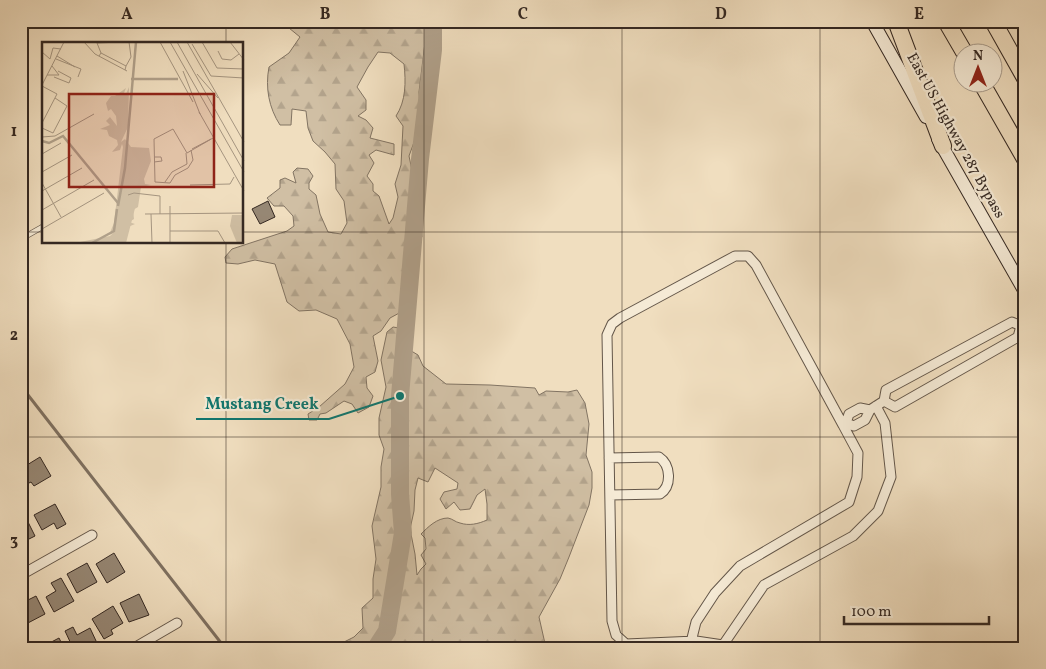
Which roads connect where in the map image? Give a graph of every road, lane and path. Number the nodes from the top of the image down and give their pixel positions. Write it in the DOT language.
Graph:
graph roads {
  1 [pos="872,21"];
  2 [pos="896,21"];
  3 [pos="946,21"];
  4 [pos="993,21"];
  5 [pos="958,42"];
  6 [pos="1025,78"];
  7 [pos="987,92"];
  8 [pos="943,146"];
  9 [pos="1025,159"];
  10 [pos="42,227"];
  11 [pos="21,239"];
  12 [pos="1025,292"];
  13 [pos="1023,325"];
  14 [pos="877,406"];
  15 [pos="844,424"];
  16 [pos="609,458"];
  17 [pos="610,495"];
  18 [pos="92,535"];
  19 [pos="21,575"];
  20 [pos="177,623"];
  21 [pos="691,642"];
  22 [pos="134,648"];
  1 -- 8 [label="main road, East US Highway 287 Bypass"];
  2 -- 8 [label="highway"];
  3 -- 5 [label="highway"];
  4 -- 6 [label="highway"];
  7 -- 9 [label="highway"];
  8 -- 12 [label="main road, East US Highway 287 Bypass"];
  10 -- 11 [label="lane"];
  13 -- 14 [label="street"];
  13 -- 14 [label="street"];
  14 -- 15 [label="street"];
  14 -- 21 [label="street"];
  15 -- 16 [label="street"];
  15 -- 21 [label="street"];
  16 -- 17 [label="street"];
  16 -- 17 [label="street"];
  17 -- 21 [label="street"];
  18 -- 19 [label="street"];
  20 -- 22 [label="street"];
}
